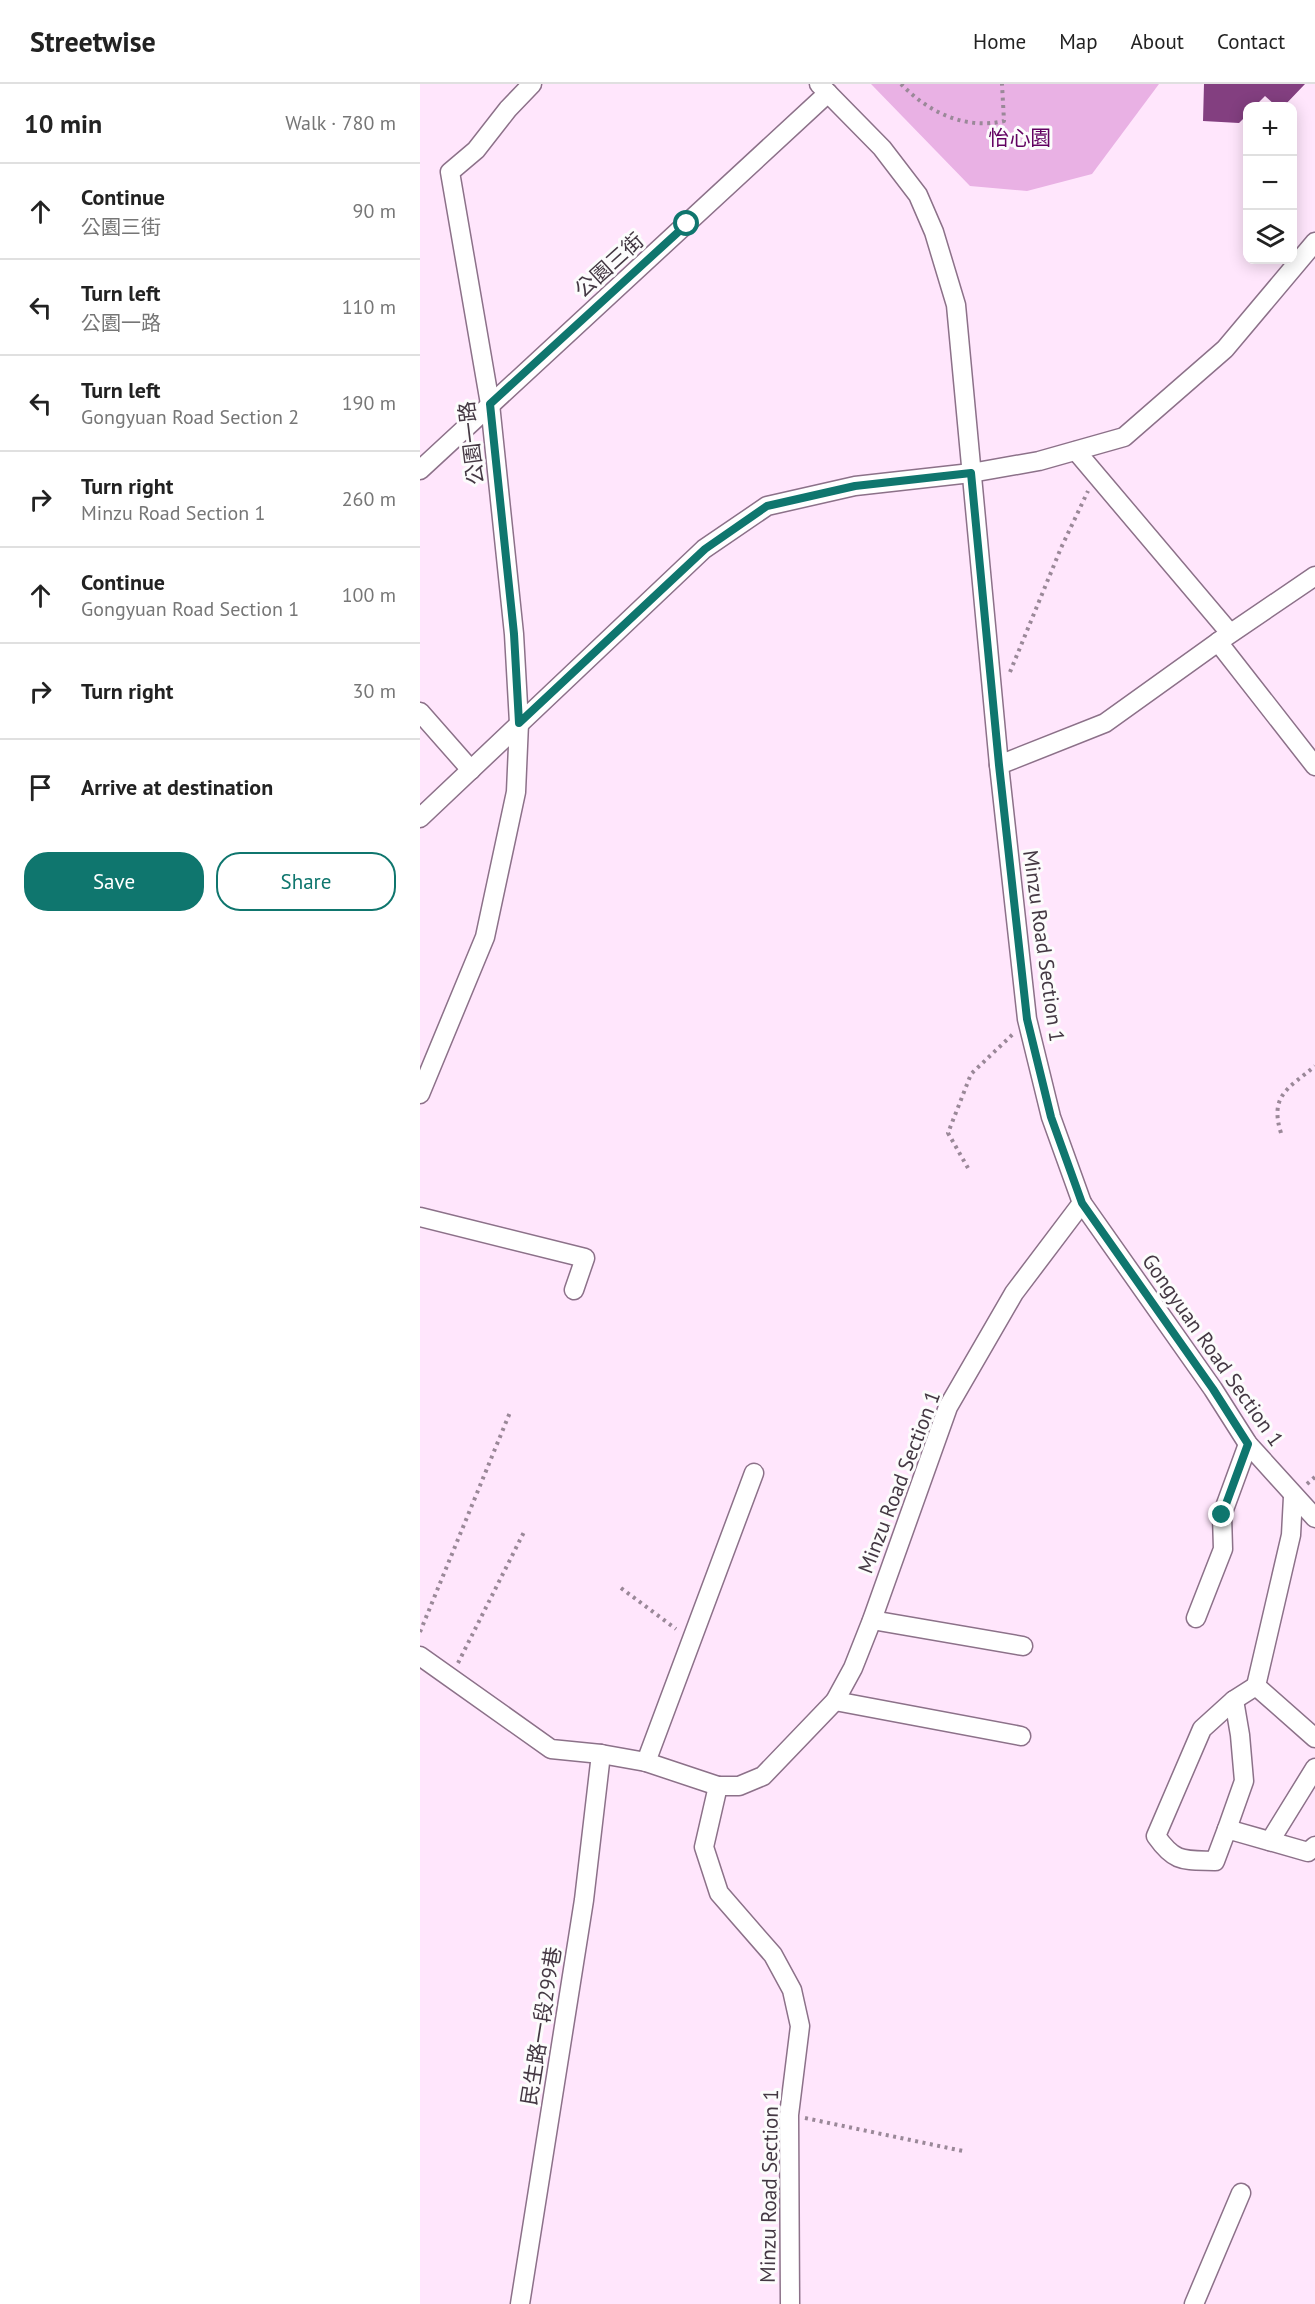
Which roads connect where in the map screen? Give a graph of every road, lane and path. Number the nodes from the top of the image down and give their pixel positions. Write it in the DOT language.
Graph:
graph roads {
  1 [pos="532,84"];
  2 [pos="901,84"];
  3 [pos="1002,84"];
  4 [pos="824,89"];
  5 [pos="1315,242"];
  6 [pos="490,404"];
  7 [pos="1076,451"];
  8 [pos="420,470"];
  9 [pos="971,473"];
  10 [pos="1096,474"];
  11 [pos="1315,576"];
  12 [pos="1224,638"];
  13 [pos="1007,677"];
  14 [pos="420,712"];
  15 [pos="519,723"];
  16 [pos="999,765"];
  17 [pos="1315,766"];
  18 [pos="471,770"];
  19 [pos="420,818"];
  20 [pos="1027,1019"];
  21 [pos="1315,1066"];
  22 [pos="420,1094"];
  23 [pos="1281,1133"];
  24 [pos="968,1168"];
  25 [pos="1082,1203"];
  26 [pos="420,1217"];
  27 [pos="574,1290"];
  28 [pos="511,1410"];
  29 [pos="1248,1444"];
  30 [pos="754,1473"];
  31 [pos="1293,1497"];
  32 [pos="1315,1518"];
  33 [pos="524,1532"];
  34 [pos="621,1588"];
  35 [pos="1196,1618"];
  36 [pos="872,1620"];
  37 [pos="420,1632"];
  38 [pos="692,1641"];
  39 [pos="1023,1646"];
  40 [pos="420,1656"];
  41 [pos="450,1677"];
  42 [pos="1256,1686"];
  43 [pos="1234,1700"];
  44 [pos="835,1701"];
  45 [pos="1021,1736"];
  46 [pos="1315,1738"];
  47 [pos="601,1754"];
  48 [pos="646,1762"];
  49 [pos="1315,1768"];
  50 [pos="718,1786"];
  51 [pos="1227,1829"];
  52 [pos="1270,1841"];
  53 [pos="1315,1846"];
  54 [pos="789,2115"];
  55 [pos="963,2151"];
  56 [pos="1241,2193"];
  57 [pos="520,2304"];
  58 [pos="790,2304"];
  59 [pos="1194,2304"];
  1 -- 6 [label="street, 公園一路"];
  2 -- 3 [label="path"];
  4 -- 6 [label="street, 公園三街"];
  4 -- 9 [label="street, Minzu Road Section 1"];
  5 -- 7 [label="street"];
  6 -- 8 [label="street, 公園三街"];
  6 -- 15 [label="street, 公園一路"];
  7 -- 9 [label="street"];
  7 -- 10 [label="street"];
  9 -- 15 [label="street"];
  9 -- 16 [label="street, Minzu Road Section 1"];
  10 -- 12 [label="street"];
  10 -- 13 [label="path"];
  11 -- 12 [label="street"];
  12 -- 16 [label="street"];
  12 -- 17 [label="street"];
  14 -- 18 [label="street"];
  15 -- 18 [label="street"];
  15 -- 22 [label="street, 公園一路"];
  16 -- 20 [label="street, Minzu Road Section 1"];
  18 -- 19 [label="street"];
  20 -- 24 [label="path"];
  20 -- 25 [label="street, Minzu Road Section 1"];
  21 -- 23 [label="path"];
  25 -- 29 [label="street, Gongyuan Road Section 1"];
  25 -- 36 [label="street, Minzu Road Section 1"];
  26 -- 27 [label="street"];
  28 -- 37 [label="path"];
  29 -- 31 [label="street, Gongyuan Road Section 1"];
  29 -- 35 [label="street"];
  30 -- 38 [label="street"];
  31 -- 32 [label="street, Gongyuan Road Section 1"];
  31 -- 42 [label="street"];
  33 -- 41 [label="path"];
  34 -- 38 [label="path"];
  36 -- 39 [label="street"];
  36 -- 44 [label="street, Minzu Road Section 1"];
  38 -- 48 [label="street"];
  40 -- 41 [label="street"];
  41 -- 47 [label="street"];
  42 -- 43 [label="street"];
  42 -- 46 [label="street"];
  43 -- 51 [label="street"];
  43 -- 51 [label="street"];
  44 -- 45 [label="street"];
  44 -- 50 [label="street, Minzu Road Section 1"];
  47 -- 48 [label="street"];
  47 -- 57 [label="street, 民生路一段299巷"];
  48 -- 50 [label="street"];
  49 -- 52 [label="street"];
  50 -- 54 [label="street, Minzu Road Section 1"];
  51 -- 52 [label="street"];
  52 -- 53 [label="street"];
  54 -- 55 [label="path"];
  54 -- 58 [label="street, Minzu Road Section 1"];
  56 -- 59 [label="street"];
}
